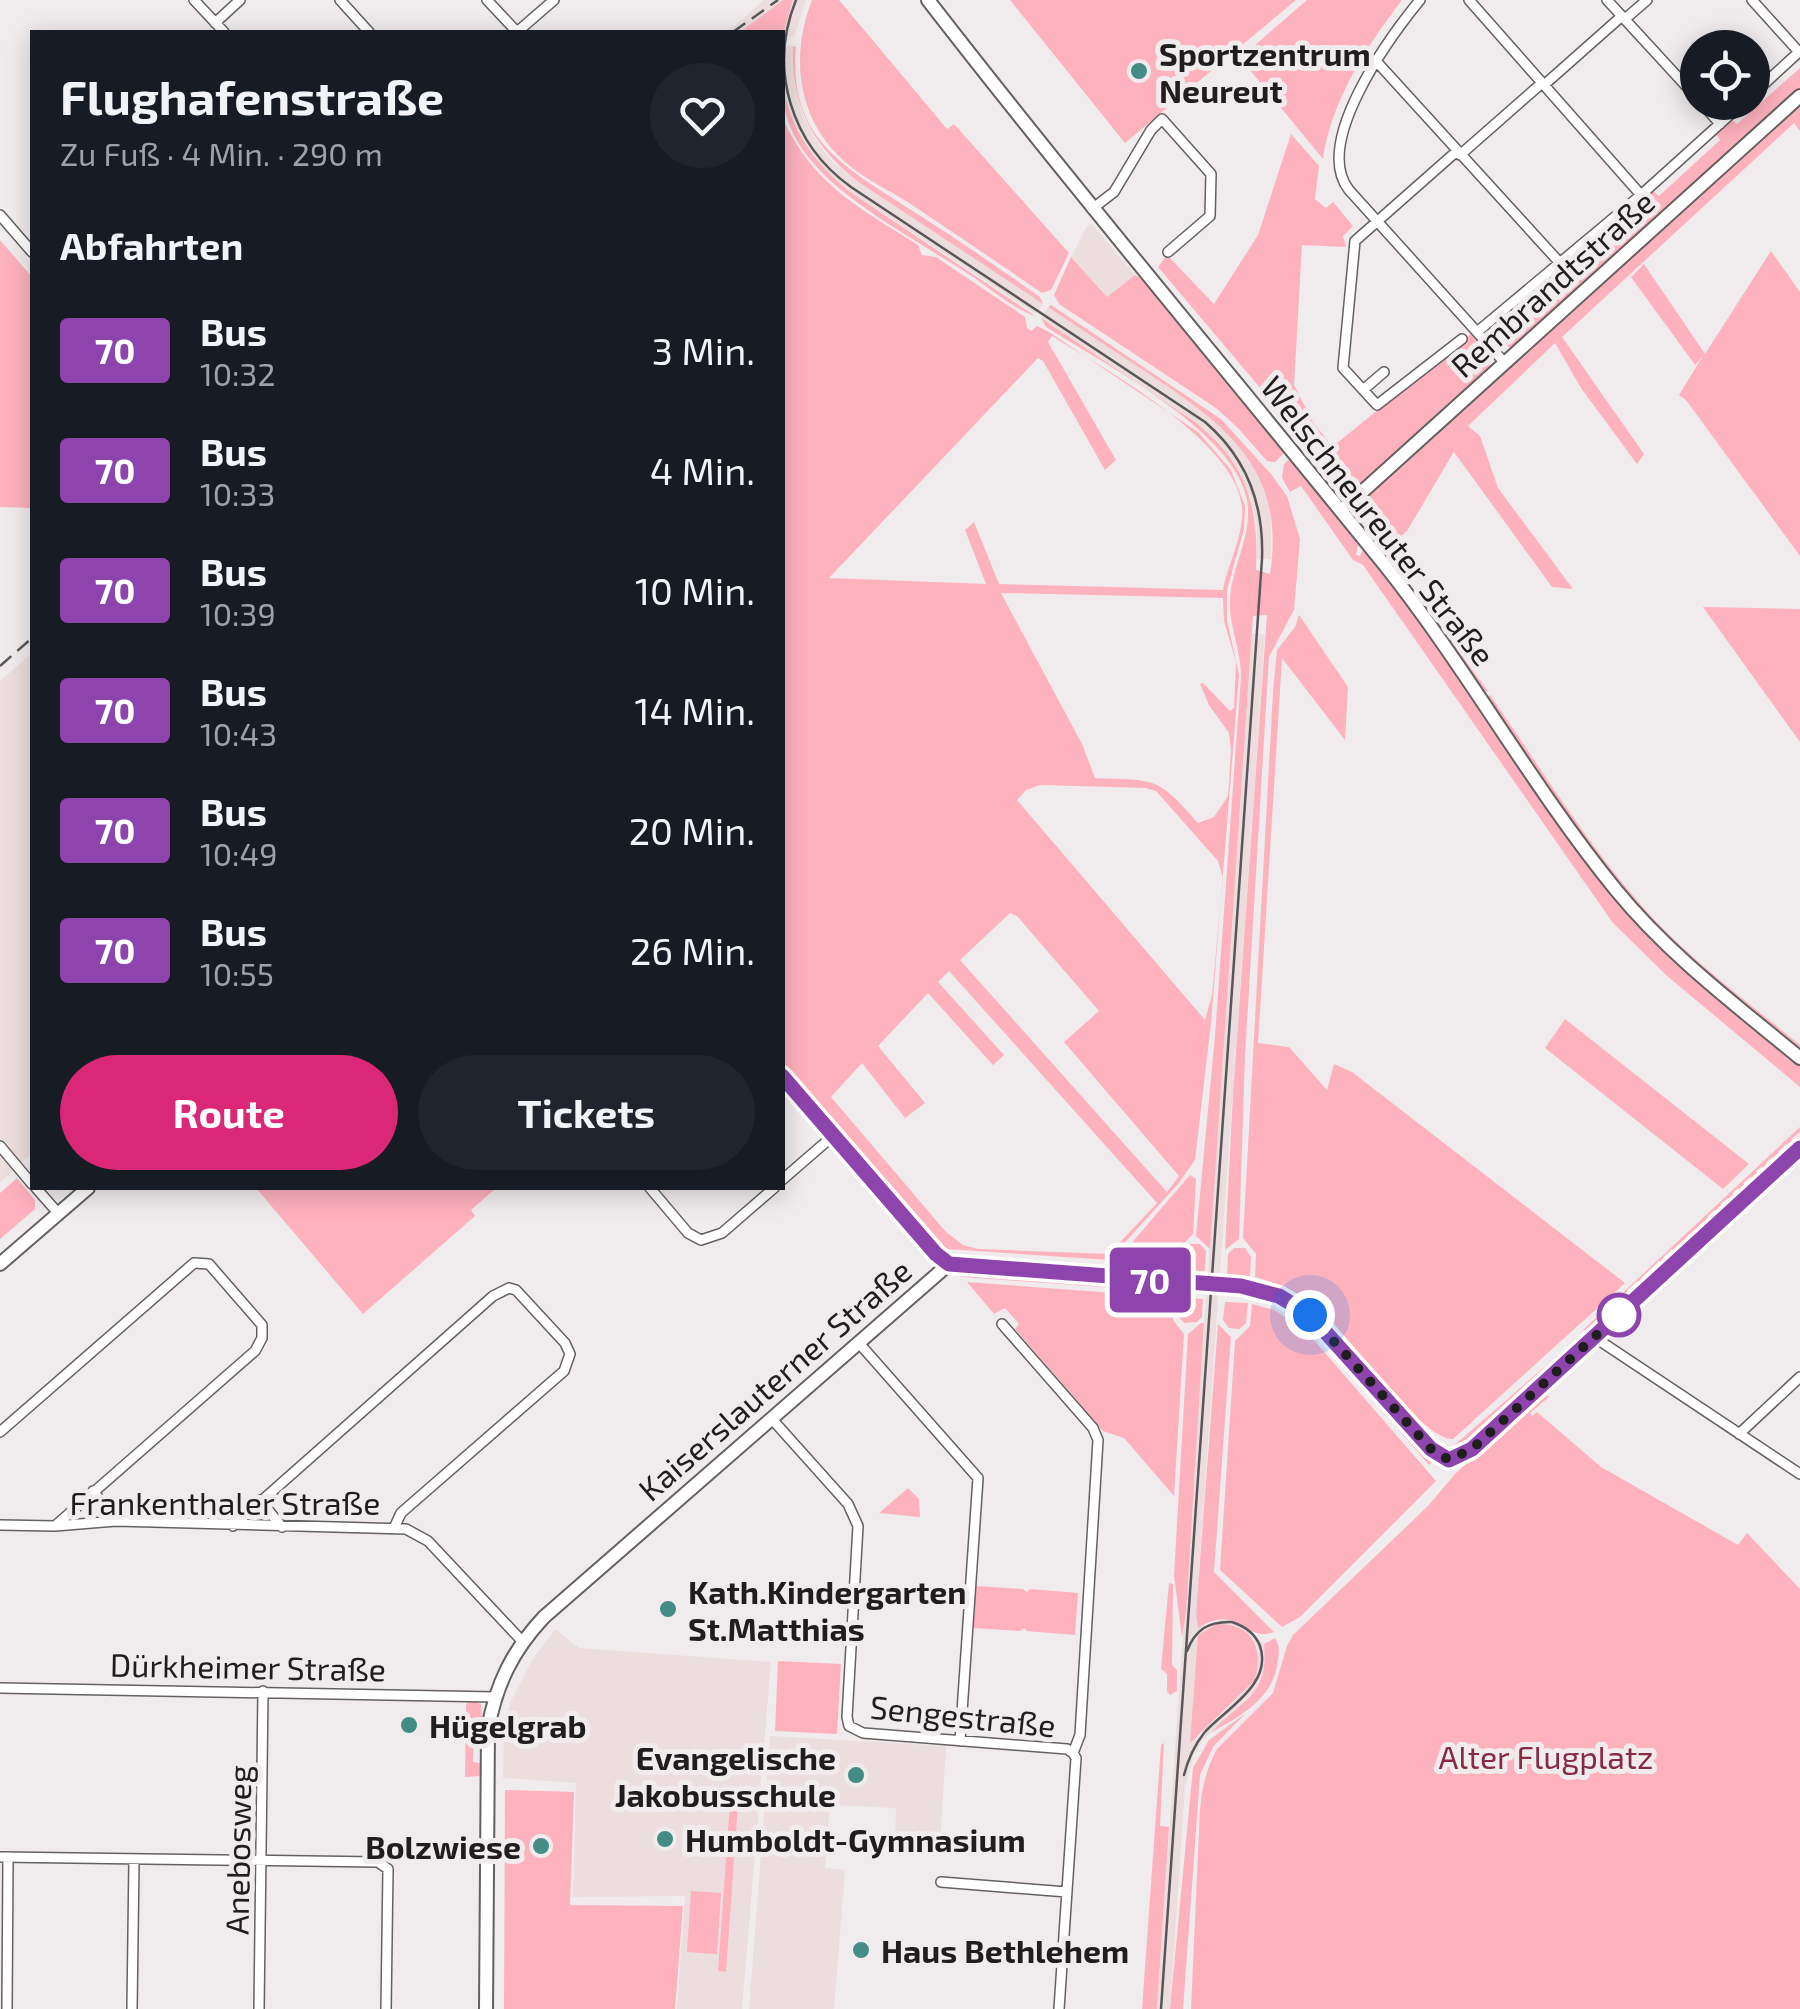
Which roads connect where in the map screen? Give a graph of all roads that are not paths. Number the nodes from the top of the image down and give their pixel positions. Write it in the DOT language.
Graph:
graph roads {
  1 [pos="194,0"];
  2 [pos="240,0"];
  3 [pos="340,0"];
  4 [pos="487,0"];
  5 [pos="554,0"];
  6 [pos="928,0"];
  7 [pos="1420,0"];
  8 [pos="1468,0"];
  9 [pos="1607,0"];
  10 [pos="1647,0"];
  11 [pos="1752,0"];
  12 [pos="1624,18"];
  13 [pos="215,23"];
  14 [pos="222,30"];
  15 [pos="368,30"];
  16 [pos="515,30"];
  17 [pos="519,30"];
  18 [pos="1799,52"];
  19 [pos="1376,61"];
  20 [pos="1770,79"];
  21 [pos="1680,80"];
  22 [pos="1543,84"];
  23 [pos="1800,96"];
  24 [pos="1716,120"];
  25 [pos="1724,120"];
  26 [pos="1720,124"];
  27 [pos="1458,153"];
  28 [pos="1641,194"];
  29 [pos="1092,209"];
  30 [pos="0,216"];
  31 [pos="1377,221"];
  32 [pos="30,250"];
  33 [pos="1168,252"];
  34 [pos="1560,263"];
  35 [pos="1477,332"];
  36 [pos="1462,338"];
  37 [pos="1504,362"];
  38 [pos="1384,372"];
  39 [pos="1363,390"];
  40 [pos="1341,511"];
  41 [pos="1800,1058"];
  42 [pos="785,1079"];
  43 [pos="834,1136"];
  44 [pos="0,1146"];
  45 [pos="1800,1148"];
  46 [pos="785,1177"];
  47 [pos="30,1181"];
  48 [pos="38,1190"];
  49 [pos="86,1190"];
  50 [pos="652,1190"];
  51 [pos="772,1190"];
  52 [pos="58,1213"];
  53 [pos="0,1264"];
  54 [pos="949,1264"];
  55 [pos="1002,1324"];
  56 [pos="1594,1337"];
  57 [pos="858,1342"];
  58 [pos="1800,1377"];
  59 [pos="771,1418"];
  60 [pos="0,1432"];
  61 [pos="1739,1434"];
  62 [pos="1800,1474"];
  63 [pos="93,1492"];
  64 [pos="260,1500"];
  65 [pos="116,1521"];
  66 [pos="0,1525"];
  67 [pos="56,1526"];
  68 [pos="233,1526"];
  69 [pos="282,1527"];
  70 [pos="394,1528"];
  71 [pos="522,1641"];
  72 [pos="0,1688"];
  73 [pos="264,1691"];
  74 [pos="495,1697"];
  75 [pos="960,1740"];
  76 [pos="1073,1752"];
  77 [pos="4,1857"];
  78 [pos="134,1860"];
  79 [pos="262,1861"];
  80 [pos="942,1882"];
  81 [pos="1067,1892"];
  82 [pos="7,2009"];
  83 [pos="132,2009"];
  84 [pos="260,2009"];
  85 [pos="386,2009"];
  86 [pos="486,2009"];
  87 [pos="1059,2009"];
  1 -- 13 [label="street"];
  2 -- 13 [label="street"];
  3 -- 15 [label="street"];
  4 -- 16 [label="street"];
  5 -- 17 [label="street"];
  6 -- 29 [label="main road, Welschneureuter Straße"];
  7 -- 19 [label="street"];
  8 -- 22 [label="street"];
  9 -- 12 [label="street"];
  10 -- 12 [label="street"];
  11 -- 18 [label="street"];
  12 -- 21 [label="street"];
  12 -- 22 [label="street"];
  13 -- 14 [label="street"];
  18 -- 20 [label="street"];
  19 -- 27 [label="street"];
  19 -- 31 [label="street"];
  22 -- 27 [label="street"];
  22 -- 28 [label="street"];
  23 -- 37 [label="main road, Rembrandtstraße"];
  24 -- 26 [label="street"];
  25 -- 26 [label="street"];
  26 -- 28 [label="street"];
  27 -- 31 [label="street"];
  27 -- 34 [label="street"];
  28 -- 34 [label="street"];
  29 -- 33 [label="street"];
  29 -- 40 [label="main road, Welschneureuter Straße"];
  30 -- 32 [label="street"];
  31 -- 35 [label="street"];
  31 -- 39 [label="street"];
  34 -- 35 [label="street"];
  35 -- 37 [label="street"];
  36 -- 39 [label="street"];
  37 -- 40 [label="main road, Rembrandtstraße"];
  38 -- 39 [label="street"];
  40 -- 41 [label="main road, Welschneureuter Straße"];
  42 -- 43 [label="main road"];
  43 -- 46 [label="street"];
  43 -- 54 [label="main road"];
  44 -- 47 [label="street"];
  45 -- 56 [label="main road"];
  48 -- 52 [label="street"];
  49 -- 52 [label="main road"];
  50 -- 51 [label="street"];
  52 -- 53 [label="main road"];
  54 -- 56 [label="main road, Kaiserslauterner Straße, bridge"];
  54 -- 57 [label="main road, Kaiserslauterner Straße"];
  55 -- 76 [label="street"];
  56 -- 61 [label="street"];
  57 -- 59 [label="main road, Kaiserslauterner Straße"];
  57 -- 75 [label="street"];
  58 -- 61 [label="street"];
  59 -- 71 [label="main road, Kaiserslauterner Straße"];
  59 -- 75 [label="street, Sengestraße"];
  60 -- 63 [label="street"];
  61 -- 62 [label="street"];
  63 -- 65 [label="street"];
  63 -- 67 [label="street"];
  64 -- 68 [label="street"];
  64 -- 69 [label="street"];
  64 -- 70 [label="street"];
  65 -- 67 [label="street, Frankenthaler Straße"];
  65 -- 68 [label="street, Frankenthaler Straße"];
  66 -- 67 [label="street, Frankenthaler Straße"];
  68 -- 69 [label="street, Frankenthaler Straße"];
  69 -- 70 [label="street, Frankenthaler Straße"];
  70 -- 71 [label="street, Frankenthaler Straße"];
  71 -- 74 [label="main road, Kaiserslauterner Straße"];
  72 -- 73 [label="street, Dürkheimer Straße"];
  73 -- 74 [label="street, Dürkheimer Straße"];
  73 -- 79 [label="street, Anebosweg"];
  74 -- 86 [label="main road, Kaiserslauterner Straße"];
  75 -- 76 [label="street, Sengestraße"];
  76 -- 81 [label="street"];
  77 -- 78 [label="street"];
  77 -- 82 [label="street"];
  78 -- 79 [label="street"];
  78 -- 83 [label="street"];
  79 -- 84 [label="street, Anebosweg"];
  79 -- 85 [label="street"];
  80 -- 81 [label="street"];
  81 -- 87 [label="street"];
}
